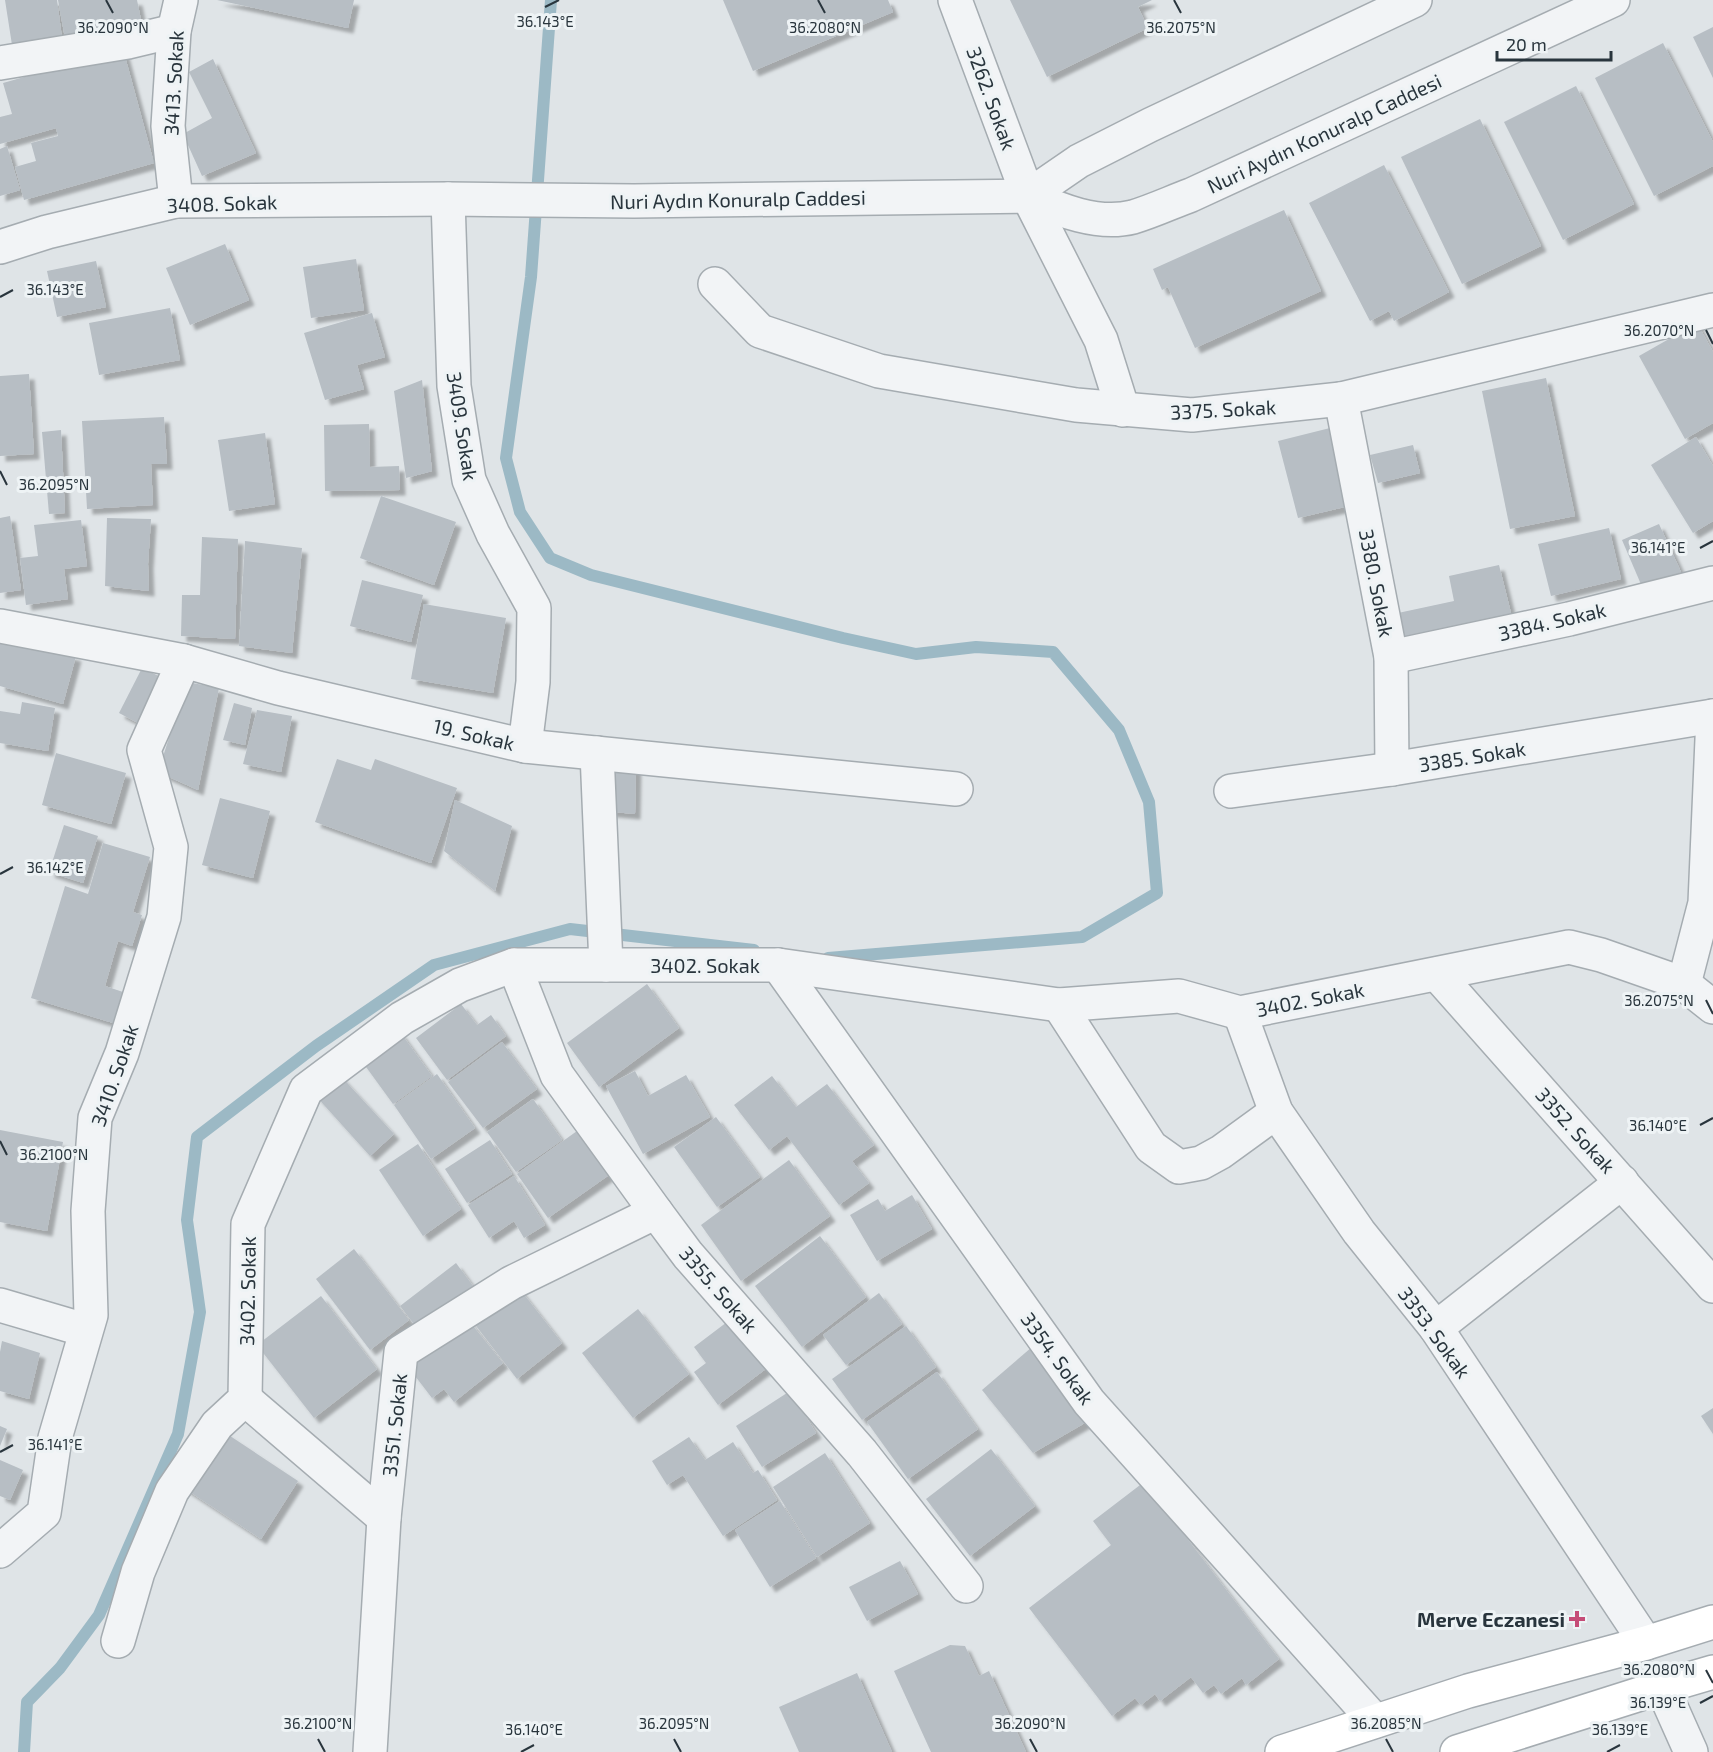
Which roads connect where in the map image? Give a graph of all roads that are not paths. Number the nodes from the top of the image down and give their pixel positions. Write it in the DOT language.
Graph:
graph roads {
  1 [pos="182,0"];
  2 [pos="955,0"];
  3 [pos="1415,0"];
  4 [pos="1613,0"];
  5 [pos="174,31"];
  6 [pos="0,63"];
  7 [pos="1028,196"];
  8 [pos="448,199"];
  9 [pos="176,201"];
  10 [pos="0,247"];
  11 [pos="715,284"];
  12 [pos="1713,310"];
  13 [pos="1341,399"];
  14 [pos="1123,410"];
  15 [pos="1713,583"];
  16 [pos="0,626"];
  17 [pos="1391,657"];
  18 [pos="184,661"];
  19 [pos="1713,716"];
  20 [pos="525,746"];
  21 [pos="597,753"];
  22 [pos="1392,769"];
  23 [pos="956,789"];
  24 [pos="1231,791"];
  25 [pos="606,953"];
  26 [pos="514,965"];
  27 [pos="778,965"];
  28 [pos="1437,974"];
  29 [pos="1684,984"];
  30 [pos="1059,1005"];
  31 [pos="1713,1006"];
  32 [pos="1240,1013"];
  33 [pos="1276,1112"];
  34 [pos="1622,1182"];
  35 [pos="656,1212"];
  36 [pos="1713,1286"];
  37 [pos="0,1305"];
  38 [pos="1436,1329"];
  39 [pos="85,1330"];
  40 [pos="245,1399"];
  41 [pos="384,1518"];
  42 [pos="0,1551"];
  43 [pos="966,1586"];
  44 [pos="1713,1622"];
  45 [pos="118,1641"];
  46 [pos="1646,1643"];
  47 [pos="1713,1672"];
  48 [pos="1662,1687"];
  49 [pos="1375,1721"];
  50 [pos="370,1752"];
  51 [pos="1282,1752"];
  52 [pos="1457,1752"];
  53 [pos="1691,1752"];
  1 -- 5 [label="street, 3413. Sokak"];
  2 -- 7 [label="street, 3262. Sokak"];
  3 -- 7 [label="street"];
  4 -- 7 [label="street, Nuri Aydın Konuralp Caddesi"];
  5 -- 6 [label="street"];
  5 -- 9 [label="street, 3413. Sokak"];
  7 -- 8 [label="street, Nuri Aydın Konuralp Caddesi"];
  7 -- 14 [label="street, 3262. Sokak"];
  8 -- 9 [label="street, 3408. Sokak"];
  8 -- 20 [label="street, 3409. Sokak"];
  9 -- 10 [label="street, 3408. Sokak"];
  11 -- 14 [label="street, 3375. Sokak"];
  12 -- 13 [label="street, 3375. Sokak"];
  13 -- 14 [label="street, 3375. Sokak"];
  13 -- 17 [label="street, 3380. Sokak"];
  15 -- 17 [label="street, 3384. Sokak"];
  16 -- 18 [label="street, 19. Sokak"];
  17 -- 22 [label="street, 3380. Sokak"];
  18 -- 20 [label="street, 19. Sokak"];
  18 -- 39 [label="street, 3410. Sokak"];
  19 -- 22 [label="street, 3385. Sokak"];
  19 -- 29 [label="street"];
  20 -- 21 [label="street, 19. Sokak"];
  21 -- 23 [label="street, 19. Sokak"];
  21 -- 25 [label="street"];
  22 -- 24 [label="street, 3385. Sokak"];
  25 -- 26 [label="street, 3402. Sokak"];
  25 -- 27 [label="street, 3402. Sokak"];
  26 -- 35 [label="street, 3355. Sokak"];
  26 -- 40 [label="street, 3402. Sokak"];
  27 -- 30 [label="street, 3402. Sokak"];
  27 -- 49 [label="street, 3354. Sokak"];
  28 -- 29 [label="street, 3402. Sokak"];
  28 -- 32 [label="street, 3402. Sokak"];
  28 -- 34 [label="street, 3352. Sokak"];
  29 -- 31 [label="street, 3402. Sokak"];
  30 -- 32 [label="street, 3402. Sokak"];
  30 -- 33 [label="street"];
  32 -- 33 [label="street, 3353. Sokak"];
  33 -- 38 [label="street, 3353. Sokak"];
  34 -- 36 [label="street, 3352. Sokak"];
  34 -- 38 [label="street"];
  35 -- 41 [label="street, 3351. Sokak"];
  35 -- 43 [label="street, 3355. Sokak"];
  37 -- 39 [label="street"];
  38 -- 46 [label="street, 3353. Sokak"];
  39 -- 42 [label="street, 3410. Sokak"];
  40 -- 41 [label="street"];
  40 -- 45 [label="street"];
  41 -- 50 [label="street, 3351. Sokak"];
  44 -- 46 [label="main road"];
  46 -- 49 [label="main road"];
  47 -- 48 [label="main road"];
  48 -- 52 [label="main road"];
  48 -- 53 [label="street"];
  49 -- 51 [label="main road"];
}
